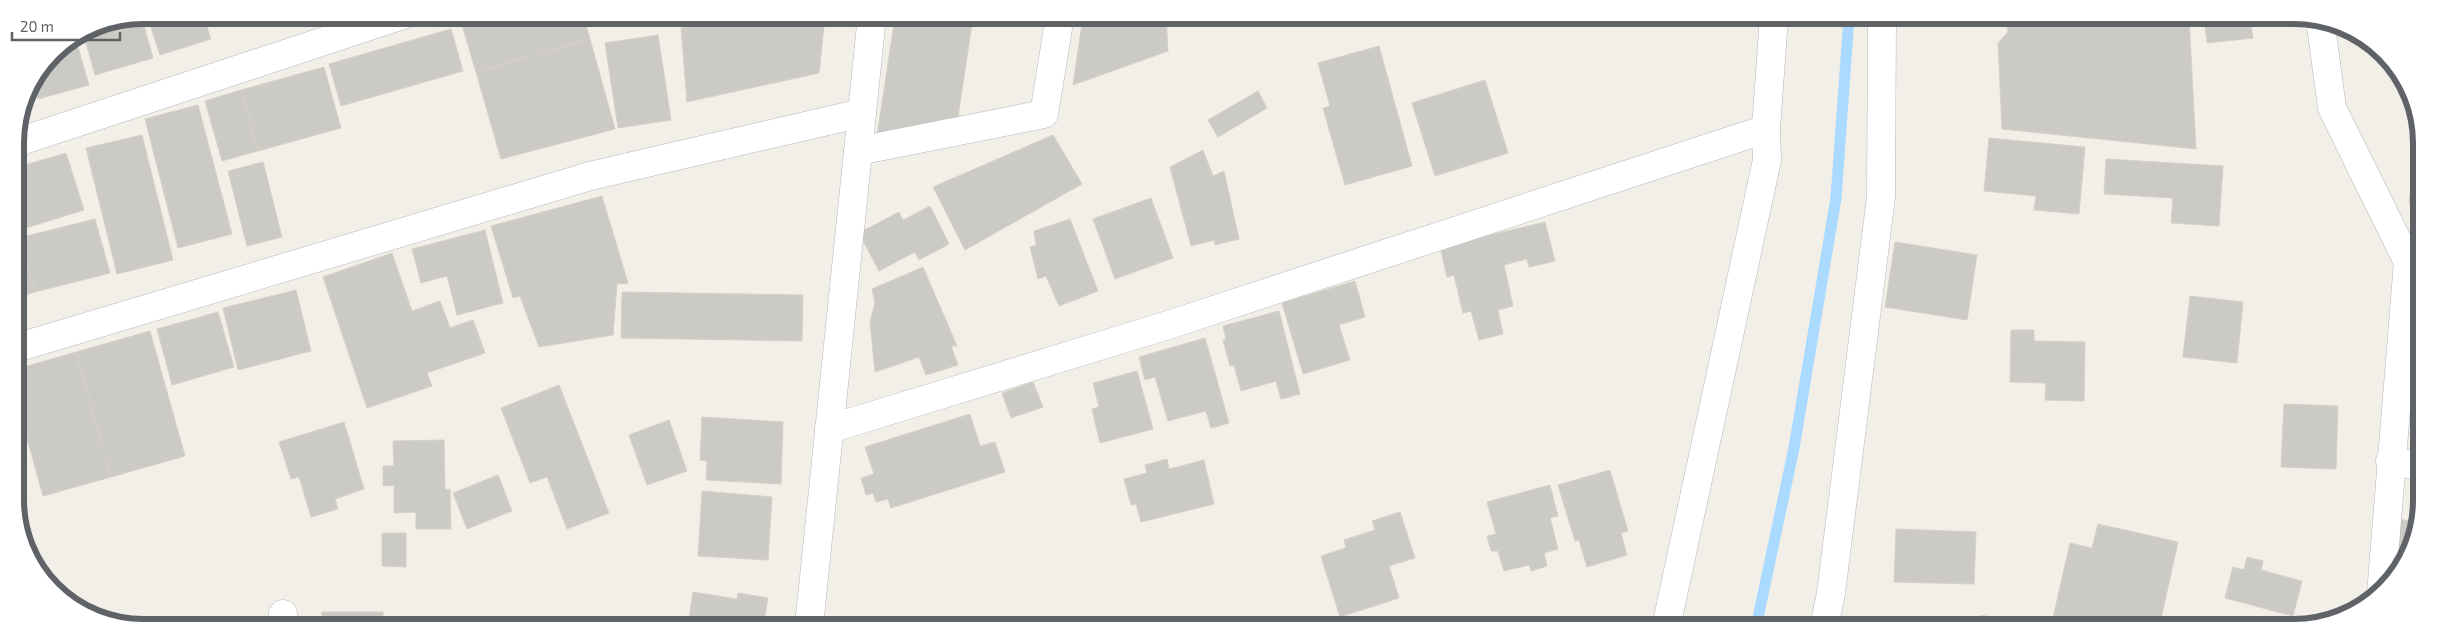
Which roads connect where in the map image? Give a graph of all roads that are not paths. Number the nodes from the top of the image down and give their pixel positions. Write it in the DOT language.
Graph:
graph roads {
  1 [pos="376,24"];
  2 [pos="871,24"];
  3 [pos="1059,24"];
  4 [pos="1774,24"];
  5 [pos="1882,24"];
  6 [pos="2321,27"];
  7 [pos="862,113"];
  8 [pos="1766,129"];
  9 [pos="24,140"];
  10 [pos="858,151"];
  11 [pos="2413,260"];
  12 [pos="2413,270"];
  13 [pos="24,346"];
  14 [pos="829,429"];
  15 [pos="2390,461"];
  16 [pos="2413,465"];
  17 [pos="2381,582"];
  18 [pos="810,619"];
  19 [pos="1668,619"];
  20 [pos="1826,619"];
  1 -- 9 [label="street"];
  2 -- 7 [label="street"];
  3 -- 10 [label="street"];
  4 -- 8 [label="street"];
  5 -- 20 [label="street"];
  6 -- 11 [label="street"];
  7 -- 10 [label="street"];
  7 -- 13 [label="street"];
  8 -- 14 [label="street"];
  8 -- 19 [label="street"];
  10 -- 14 [label="street"];
  12 -- 15 [label="street"];
  14 -- 18 [label="street"];
  15 -- 16 [label="street"];
  15 -- 17 [label="street"];
}
